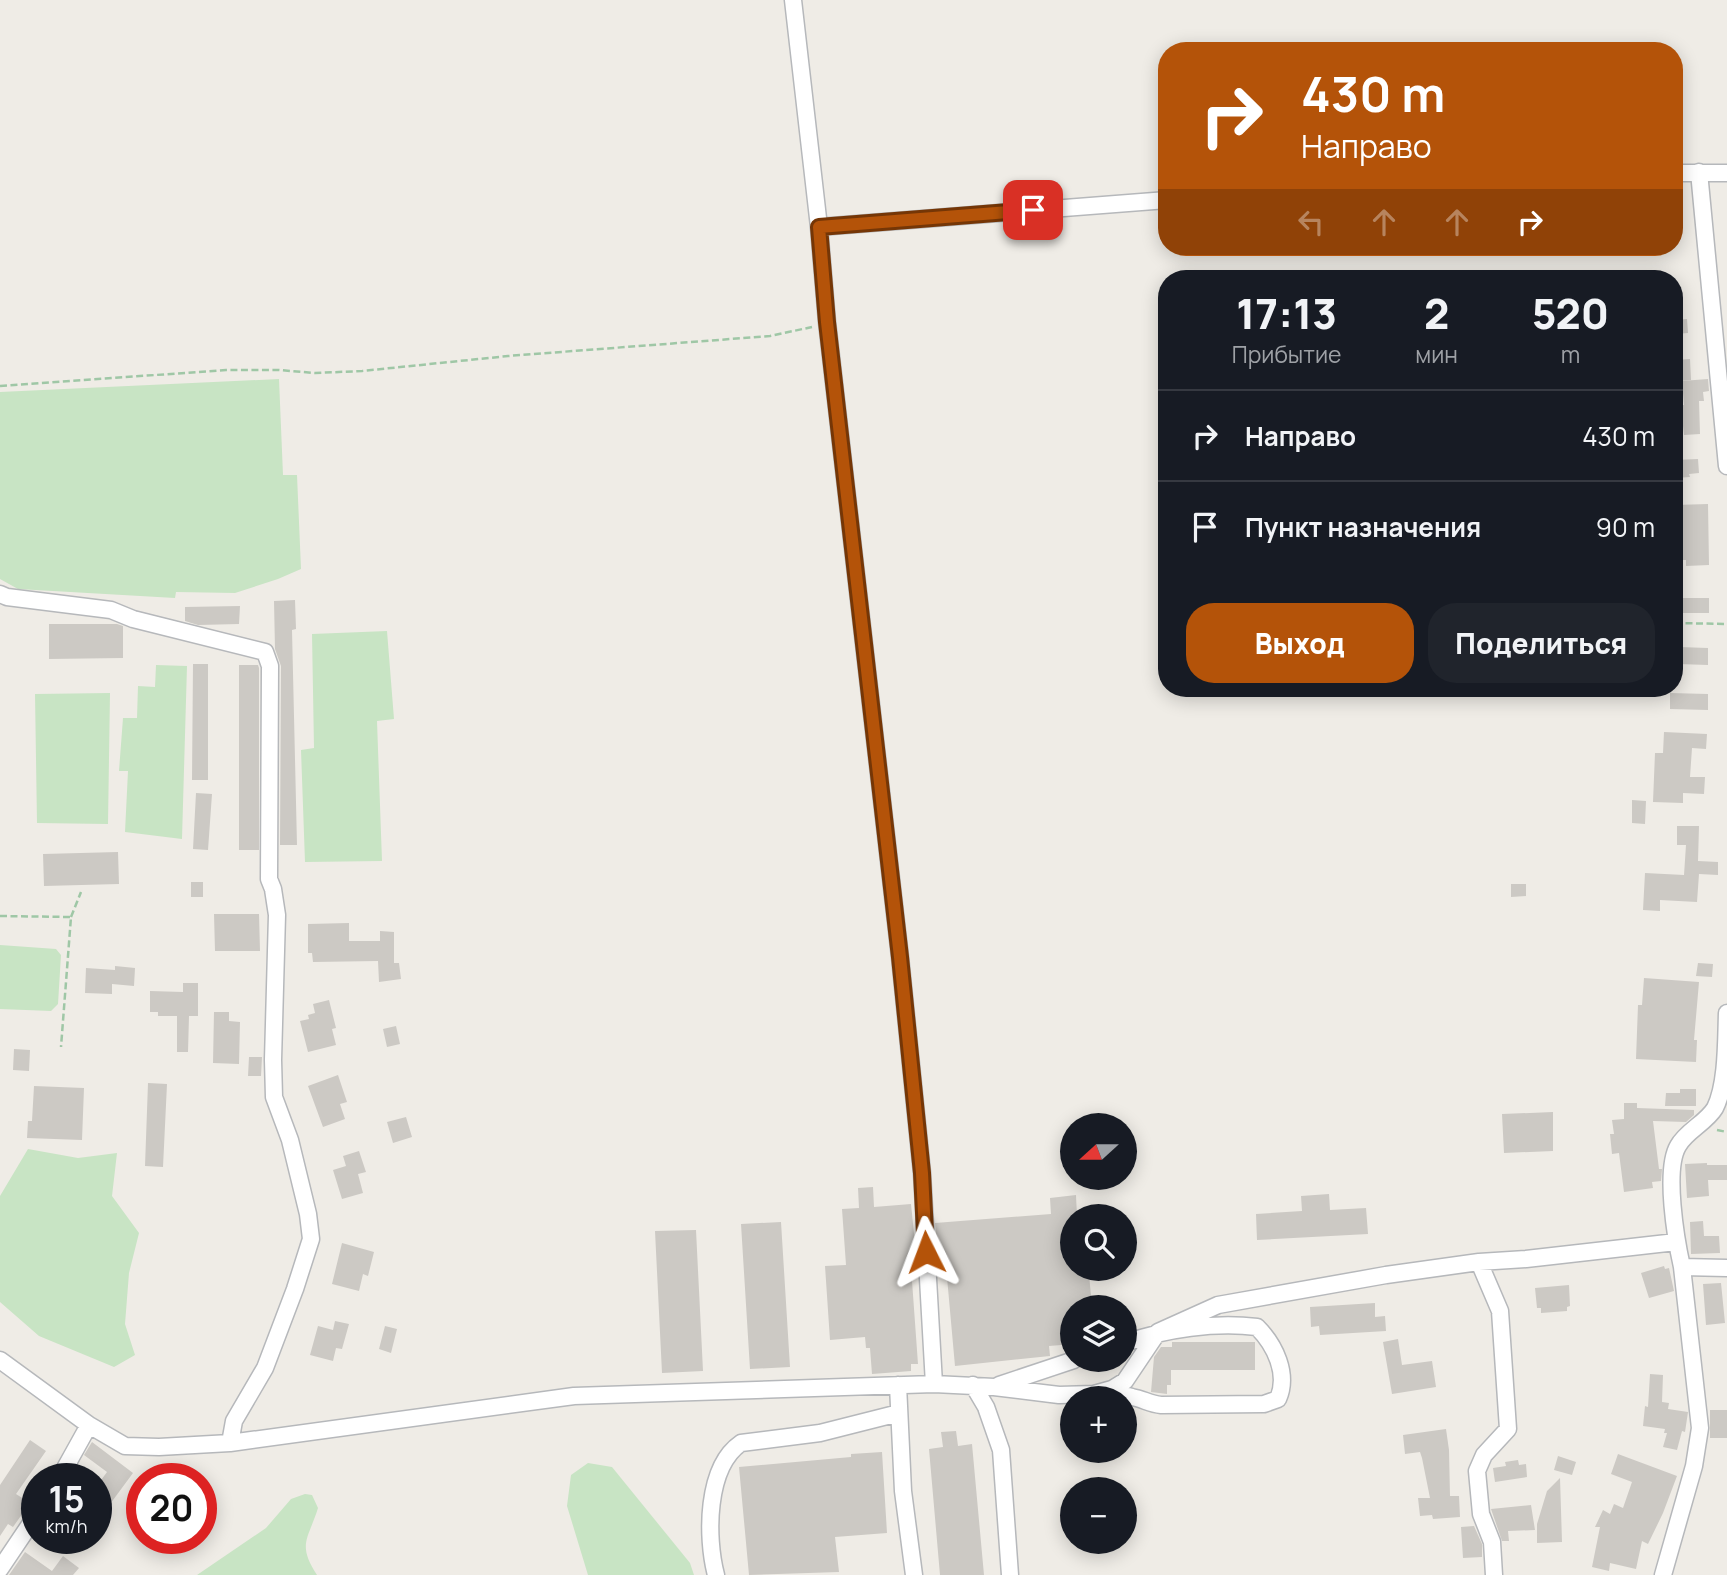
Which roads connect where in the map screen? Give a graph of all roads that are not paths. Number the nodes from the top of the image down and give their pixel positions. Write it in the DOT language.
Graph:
graph roads {
  1 [pos="793,0"];
  2 [pos="1699,172"];
  3 [pos="1683,173"];
  4 [pos="1727,173"];
  5 [pos="1158,201"];
  6 [pos="819,227"];
  7 [pos="1727,466"];
  8 [pos="0,594"];
  9 [pos="1727,1013"];
  10 [pos="1676,1242"];
  11 [pos="1479,1262"];
  12 [pos="1682,1267"];
  13 [pos="1727,1268"];
  14 [pos="1158,1332"];
  15 [pos="1137,1339"];
  16 [pos="0,1360"];
  17 [pos="1060,1365"];
  18 [pos="933,1384"];
  19 [pos="898,1385"];
  20 [pos="973,1385"];
  21 [pos="1117,1386"];
  22 [pos="994,1387"];
  23 [pos="1060,1395"];
  24 [pos="1137,1398"];
  25 [pos="899,1413"];
  26 [pos="89,1425"];
  27 [pos="230,1443"];
  28 [pos="68,1463"];
  29 [pos="21,1538"];
  30 [pos="0,1569"];
  31 [pos="716,1575"];
  32 [pos="914,1575"];
  33 [pos="1010,1575"];
  34 [pos="1494,1575"];
  35 [pos="1663,1575"];
  1 -- 6 [label="street"];
  2 -- 3 [label="street"];
  2 -- 4 [label="street"];
  2 -- 7 [label="street"];
  5 -- 6 [label="street"];
  6 -- 18 [label="street"];
  8 -- 27 [label="street"];
  9 -- 10 [label="street"];
  10 -- 11 [label="street"];
  10 -- 12 [label="street"];
  11 -- 14 [label="street"];
  11 -- 34 [label="street"];
  12 -- 13 [label="street"];
  12 -- 35 [label="street"];
  14 -- 15 [label="street"];
  14 -- 21 [label="street"];
  14 -- 24 [label="street"];
  16 -- 26 [label="street"];
  17 -- 22 [label="street"];
  18 -- 19 [label="street"];
  18 -- 20 [label="street"];
  19 -- 25 [label="street"];
  19 -- 27 [label="street"];
  20 -- 22 [label="street"];
  20 -- 33 [label="street"];
  22 -- 23 [label="street"];
  25 -- 31 [label="street"];
  25 -- 32 [label="street"];
  26 -- 27 [label="street"];
  26 -- 28 [label="street"];
  29 -- 30 [label="street"];
}
